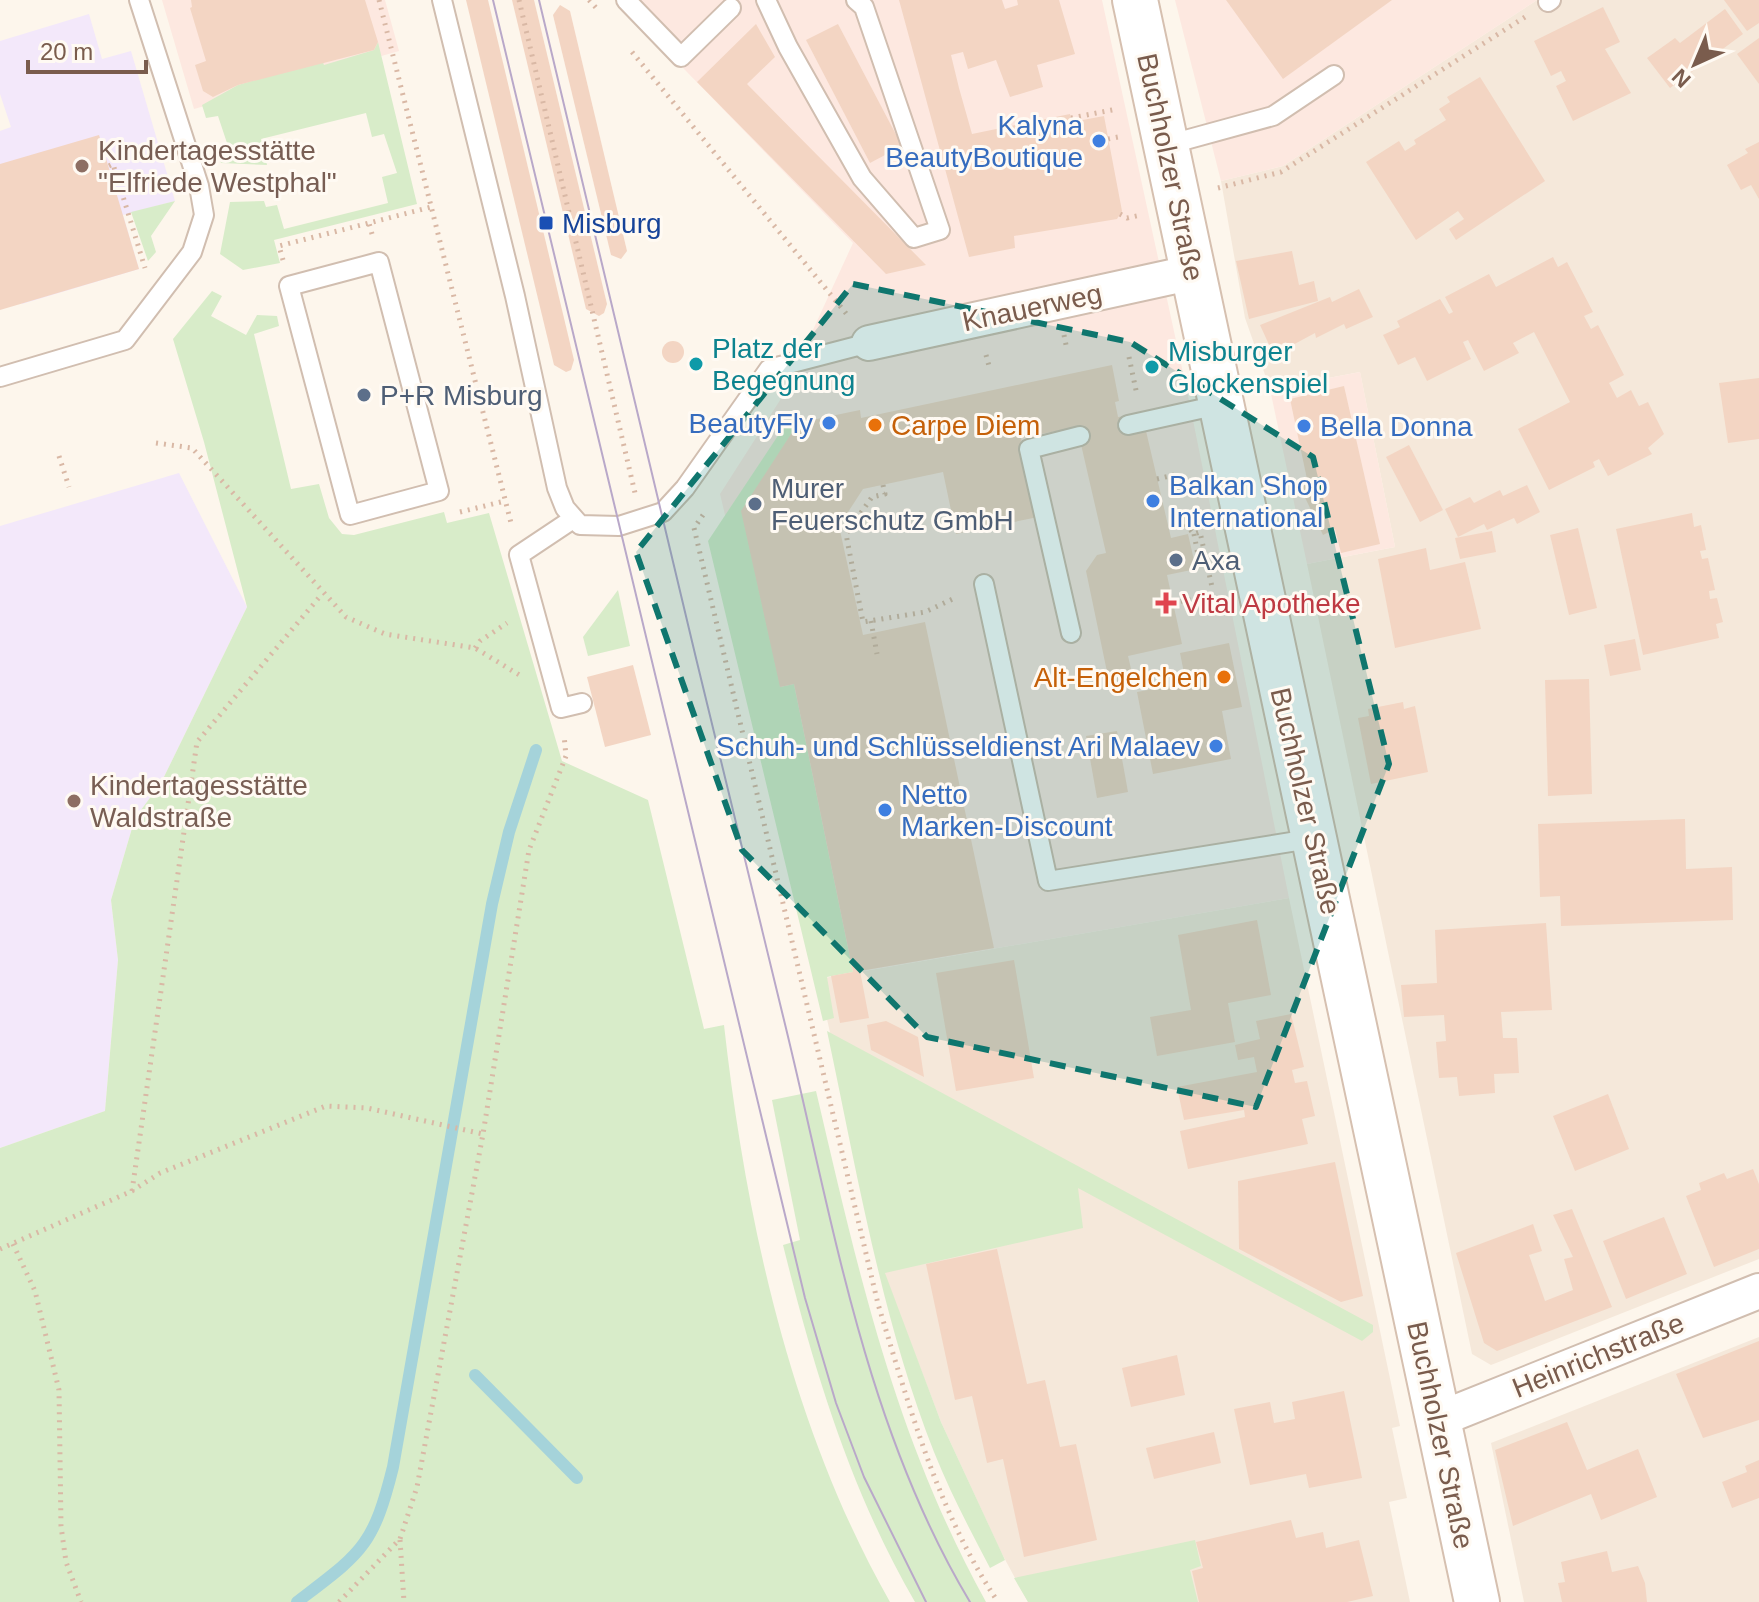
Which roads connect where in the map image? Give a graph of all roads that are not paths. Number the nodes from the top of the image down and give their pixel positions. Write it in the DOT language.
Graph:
graph roads {
  1 [pos="139,0"];
  2 [pos="442,0"];
  3 [pos="626,0"];
  4 [pos="766,0"];
  5 [pos="856,0"];
  6 [pos="1135,0"];
  7 [pos="731,8"];
  8 [pos="1334,75"];
  9 [pos="1167,145"];
  10 [pos="1194,272"];
  11 [pos="869,343"];
  12 [pos="0,377"];
  13 [pos="1224,404"];
  14 [pos="1128,425"];
  15 [pos="1080,436"];
  16 [pos="439,491"];
  17 [pos="573,519"];
  18 [pos="984,584"];
  19 [pos="1071,633"];
  20 [pos="582,703"];
  21 [pos="1316,838"];
  22 [pos="1759,1291"];
  23 [pos="1437,1420"];
  24 [pos="1477,1602"];
  1 -- 12 [label="lane"];
  2 -- 17 [label="lane"];
  3 -- 7 [label="lane"];
  4 -- 5 [label="lane"];
  6 -- 9 [label="main road, Buchholzer Straße"];
  8 -- 9 [label="lane"];
  9 -- 10 [label="main road, Buchholzer Straße"];
  10 -- 11 [label="street, Knauerweg"];
  10 -- 13 [label="main road, Buchholzer Straße"];
  11 -- 17 [label="lane"];
  13 -- 14 [label="lane"];
  13 -- 21 [label="main road, Buchholzer Straße"];
  15 -- 19 [label="lane"];
  16 -- 16 [label="lane"];
  17 -- 20 [label="lane"];
  18 -- 21 [label="lane"];
  21 -- 23 [label="main road, Buchholzer Straße"];
  22 -- 23 [label="street, Heinrichstraße"];
  23 -- 24 [label="main road, Buchholzer Straße"];
}
